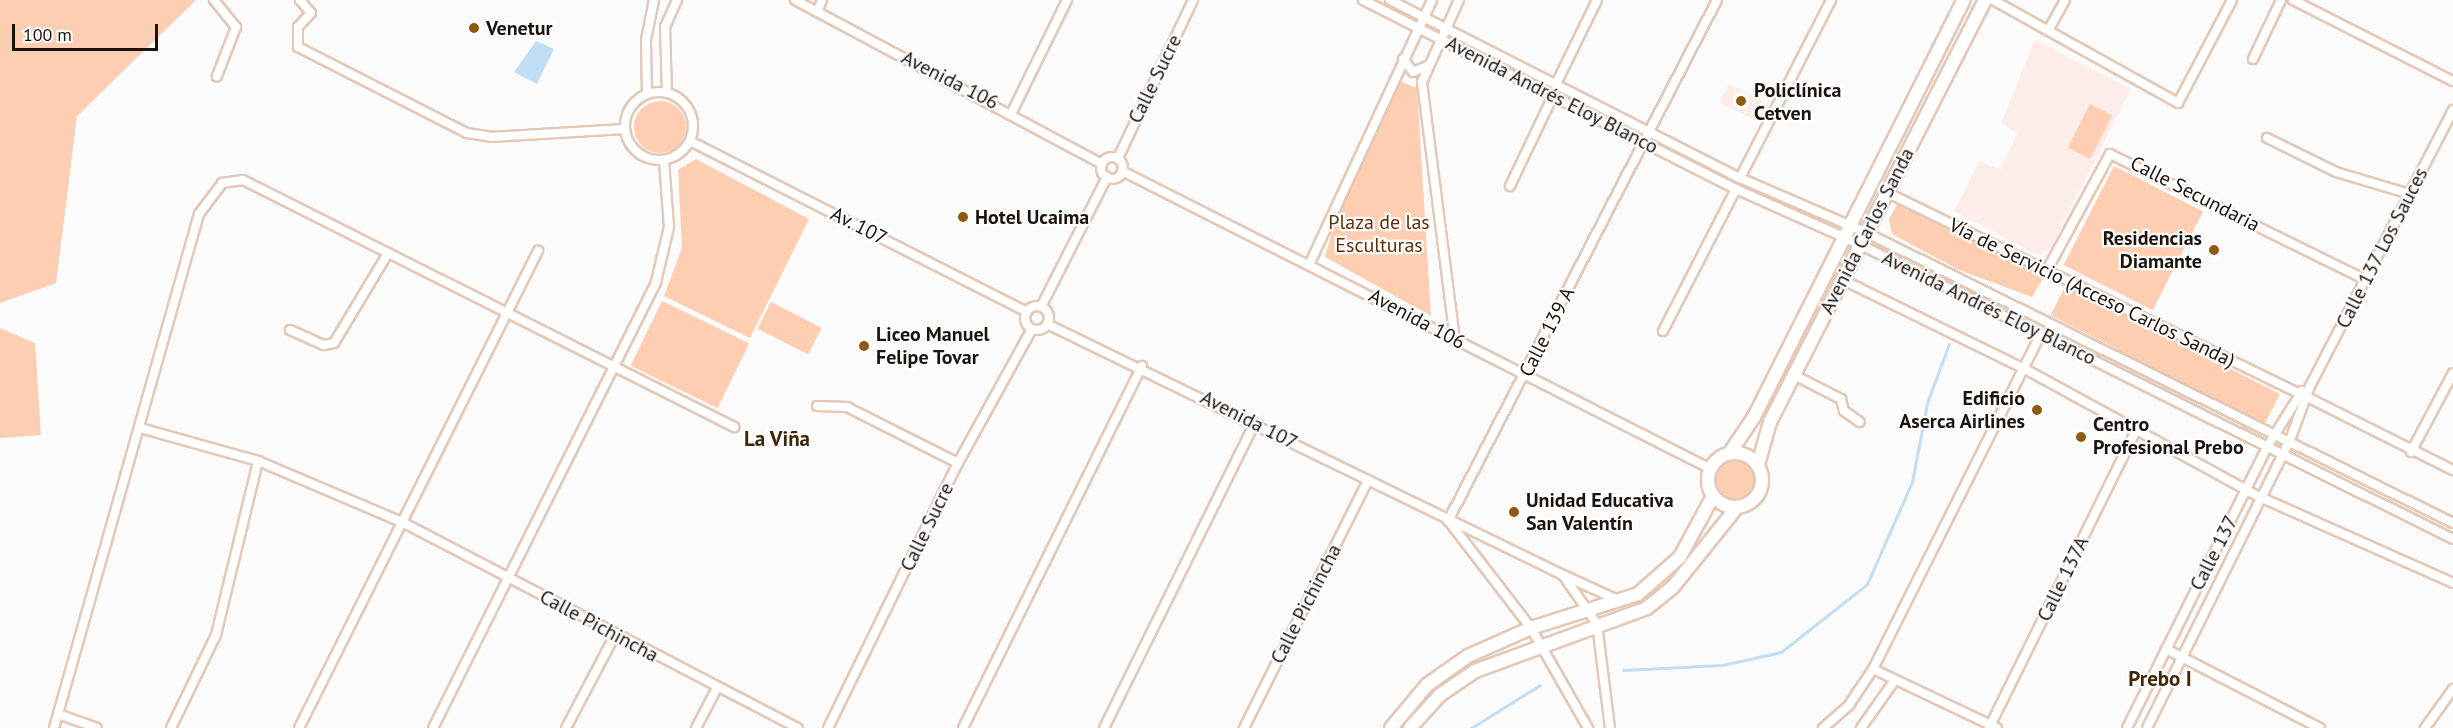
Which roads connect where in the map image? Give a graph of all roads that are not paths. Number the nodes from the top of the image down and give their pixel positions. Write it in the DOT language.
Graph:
graph roads {
  1 [pos="214,0"];
  2 [pos="300,0"];
  3 [pos="654,0"];
  4 [pos="677,0"];
  5 [pos="795,0"];
  6 [pos="822,0"];
  7 [pos="1067,0"];
  8 [pos="1193,0"];
  9 [pos="1363,0"];
  10 [pos="1390,0"];
  11 [pos="1432,0"];
  12 [pos="1459,0"];
  13 [pos="1597,0"];
  14 [pos="1718,0"];
  15 [pos="1831,0"];
  16 [pos="1964,0"];
  17 [pos="1985,0"];
  18 [pos="1993,0"];
  19 [pos="2065,0"];
  20 [pos="2232,0"];
  21 [pos="2282,0"];
  22 [pos="2293,0"];
  23 [pos="817,12"];
  24 [pos="1423,17"];
  25 [pos="1418,27"];
  26 [pos="1444,29"];
  27 [pos="2049,30"];
  28 [pos="1440,39"];
  29 [pos="1403,59"];
  30 [pos="2253,59"];
  31 [pos="1427,66"];
  32 [pos="217,76"];
  33 [pos="2453,81"];
  34 [pos="1556,84"];
  35 [pos="667,93"];
  36 [pos="648,94"];
  37 [pos="1553,96"];
  38 [pos="2453,110"];
  39 [pos="1012,112"];
  40 [pos="625,129"];
  41 [pos="1648,131"];
  42 [pos="2267,138"];
  43 [pos="690,141"];
  44 [pos="1643,141"];
  45 [pos="1118,158"];
  46 [pos="664,160"];
  47 [pos="1102,164"];
  48 [pos="1122,171"];
  49 [pos="1107,177"];
  50 [pos="1740,177"];
  51 [pos="1510,186"];
  52 [pos="1736,189"];
  53 [pos="1886,192"];
  54 [pos="2410,194"];
  55 [pos="1848,232"];
  56 [pos="1862,238"];
  57 [pos="538,251"];
  58 [pos="387,253"];
  59 [pos="1310,263"];
  60 [pos="2047,270"];
  61 [pos="1843,279"];
  62 [pos="2366,280"];
  63 [pos="1041,307"];
  64 [pos="1027,312"];
  65 [pos="506,316"];
  66 [pos="1047,324"];
  67 [pos="1032,329"];
  68 [pos="290,330"];
  69 [pos="1663,331"];
  70 [pos="2040,333"];
  71 [pos="1455,340"];
  72 [pos="617,366"];
  73 [pos="1142,366"];
  74 [pos="2023,368"];
  75 [pos="2453,373"];
  76 [pos="1526,375"];
  77 [pos="1794,375"];
  78 [pos="2310,386"];
  79 [pos="2298,393"];
  80 [pos="2309,398"];
  81 [pos="817,406"];
  82 [pos="1860,422"];
  83 [pos="1255,423"];
  84 [pos="734,427"];
  85 [pos="140,428"];
  86 [pos="2137,429"];
  87 [pos="2275,433"];
  88 [pos="2290,440"];
  89 [pos="2267,447"];
  90 [pos="2411,452"];
  91 [pos="1729,454"];
  92 [pos="2283,455"];
  93 [pos="258,461"];
  94 [pos="958,463"];
  95 [pos="1758,465"];
  96 [pos="1711,469"];
  97 [pos="2453,470"];
  98 [pos="1368,480"];
  99 [pos="2247,488"];
  100 [pos="1713,496"];
  101 [pos="2260,497"];
  102 [pos="1737,507"];
  103 [pos="1448,521"];
  104 [pos="402,522"];
  105 [pos="2453,523"];
  106 [pos="2453,539"];
  107 [pos="1563,575"];
  108 [pos="509,578"];
  109 [pos="2453,583"];
  110 [pos="1620,601"];
  111 [pos="1586,612"];
  112 [pos="1597,624"];
  113 [pos="1531,628"];
  114 [pos="615,635"];
  115 [pos="1540,644"];
  116 [pos="2166,649"];
  117 [pos="2183,657"];
  118 [pos="1873,669"];
  119 [pos="1895,680"];
  120 [pos="717,688"];
  121 [pos="2453,689"];
  122 [pos="58,714"];
  123 [pos="2299,724"];
  124 [pos="1992,727"];
  125 [pos="54,728"];
  126 [pos="97,728"];
  127 [pos="171,728"];
  128 [pos="299,728"];
  129 [pos="433,728"];
  130 [pos="566,728"];
  131 [pos="696,728"];
  132 [pos="798,728"];
  133 [pos="828,728"];
  134 [pos="963,728"];
  135 [pos="1104,728"];
  136 [pos="1244,728"];
  137 [pos="1391,728"];
  138 [pos="1410,728"];
  139 [pos="1588,728"];
  140 [pos="1610,728"];
  141 [pos="1823,728"];
  142 [pos="1861,728"];
  143 [pos="2127,728"];
  144 [pos="2147,728"];
  145 [pos="2320,728"];
  146 [pos="2425,728"];
  1 -- 32 [label="street"];
  2 -- 40 [label="street"];
  3 -- 36 [label="street"];
  4 -- 35 [label="street"];
  5 -- 23 [label="street, Avenida 106"];
  6 -- 23 [label="street"];
  7 -- 39 [label="street"];
  8 -- 45 [label="street, Calle Sucre"];
  9 -- 25 [label="street, Avenida Andrés Eloy Blanco"];
  10 -- 24 [label="street, Avenida Andrés Eloy Blanco"];
  11 -- 24 [label="street"];
  12 -- 26 [label="street"];
  13 -- 34 [label="street"];
  14 -- 41 [label="street, Calle 139 A"];
  15 -- 50 [label="street"];
  16 -- 55 [label="street, Avenida Carlos Sanda"];
  17 -- 53 [label="street, Avenida Carlos Sanda"];
  18 -- 27 [label="street"];
  19 -- 27 [label="street"];
  20 -- 27 [label="street"];
  21 -- 30 [label="street"];
  22 -- 33 [label="street"];
  23 -- 39 [label="street, Avenida 106"];
  24 -- 25 [label="street"];
  24 -- 26 [label="street, Avenida Andrés Eloy Blanco"];
  25 -- 28 [label="street, Avenida Andrés Eloy Blanco"];
  25 -- 29 [label="street"];
  26 -- 28 [label="street"];
  26 -- 34 [label="street, Avenida Andrés Eloy Blanco"];
  28 -- 31 [label="street"];
  28 -- 37 [label="street, Avenida Andrés Eloy Blanco"];
  29 -- 31 [label="street"];
  29 -- 59 [label="street"];
  31 -- 71 [label="street"];
  34 -- 41 [label="street, Avenida Andrés Eloy Blanco"];
  35 -- 36 [label="street"];
  35 -- 43 [label="street"];
  36 -- 40 [label="street"];
  37 -- 44 [label="street, Avenida Andrés Eloy Blanco"];
  37 -- 51 [label="street"];
  38 -- 54 [label="street, Calle 137 Los Sauces"];
  39 -- 47 [label="street, Avenida 106"];
  40 -- 46 [label="street"];
  41 -- 44 [label="street, Calle 139 A"];
  41 -- 50 [label="street, Avenida Andrés Eloy Blanco"];
  42 -- 54 [label="street"];
  43 -- 46 [label="street"];
  43 -- 64 [label="street, Av. 107"];
  44 -- 52 [label="street, Avenida Andrés Eloy Blanco"];
  44 -- 76 [label="street, Calle 139 A"];
  45 -- 47 [label="street"];
  45 -- 48 [label="street"];
  46 -- 72 [label="street"];
  47 -- 49 [label="street"];
  48 -- 49 [label="street"];
  48 -- 59 [label="street, Avenida 106"];
  49 -- 63 [label="street"];
  50 -- 55 [label="street, Avenida Andrés Eloy Blanco"];
  52 -- 55 [label="street, Avenida Andrés Eloy Blanco"];
  52 -- 69 [label="street"];
  53 -- 56 [label="street, Avenida Carlos Sanda"];
  53 -- 60 [label="street, Vía de Servicio (Acceso Carlos Sanda)"];
  54 -- 62 [label="street, Calle 137 Los Sauces"];
  55 -- 56 [label="street, Avenida Andrés Eloy Blanco"];
  55 -- 91 [label="street, Avenida Carlos Sanda"];
  56 -- 61 [label="street, Avenida Carlos Sanda"];
  56 -- 70 [label="street, Avenida Andrés Eloy Blanco"];
  56 -- 87 [label="street, Avenida Andrés Eloy Blanco"];
  57 -- 65 [label="street"];
  58 -- 65 [label="street"];
  58 -- 68 [label="street"];
  58 -- 85 [label="street"];
  59 -- 71 [label="street, Avenida 106"];
  60 -- 62 [label="street, Calle Secundaria"];
  60 -- 79 [label="street, Vía de Servicio (Acceso Carlos Sanda)"];
  61 -- 74 [label="street"];
  61 -- 77 [label="street, Avenida Carlos Sanda"];
  62 -- 78 [label="street, Calle 137 Los Sauces"];
  63 -- 64 [label="street"];
  63 -- 66 [label="street"];
  64 -- 67 [label="street"];
  65 -- 72 [label="street"];
  65 -- 104 [label="street"];
  66 -- 67 [label="street"];
  66 -- 73 [label="street, Avenida 107"];
  67 -- 94 [label="street, Calle Sucre"];
  70 -- 74 [label="street"];
  70 -- 89 [label="street, Avenida Andrés Eloy Blanco"];
  71 -- 76 [label="street, Avenida 106"];
  72 -- 84 [label="street"];
  72 -- 108 [label="street"];
  73 -- 83 [label="street, Avenida 107"];
  73 -- 134 [label="street"];
  74 -- 86 [label="street"];
  74 -- 118 [label="street"];
  75 -- 90 [label="street"];
  76 -- 96 [label="street, Avenida 106"];
  76 -- 103 [label="street, Calle 139 A"];
  77 -- 82 [label="street"];
  77 -- 95 [label="street, Avenida Carlos Sanda"];
  78 -- 79 [label="street, Calle 137"];
  78 -- 80 [label="street"];
  79 -- 87 [label="street, Calle 137"];
  80 -- 88 [label="street"];
  80 -- 90 [label="street"];
  81 -- 94 [label="street"];
  83 -- 98 [label="street, Avenida 107"];
  83 -- 135 [label="street"];
  85 -- 93 [label="street, Calle Pichincha"];
  85 -- 122 [label="street"];
  86 -- 99 [label="street"];
  86 -- 124 [label="street, Calle 137A"];
  87 -- 88 [label="street, Avenida Andrés Eloy Blanco"];
  87 -- 89 [label="street, Calle 137"];
  88 -- 92 [label="street"];
  88 -- 105 [label="street, Avenida Andrés Eloy Blanco"];
  89 -- 92 [label="street, Avenida Andrés Eloy Blanco"];
  89 -- 99 [label="street, Calle 137"];
  90 -- 97 [label="street"];
  91 -- 95 [label="street"];
  91 -- 96 [label="street"];
  92 -- 101 [label="street"];
  92 -- 106 [label="street, Avenida Andrés Eloy Blanco"];
  93 -- 104 [label="street, Calle Pichincha"];
  93 -- 127 [label="street"];
  94 -- 133 [label="street, Calle Sucre"];
  95 -- 102 [label="street"];
  96 -- 100 [label="street"];
  98 -- 103 [label="street, Avenida 107"];
  98 -- 136 [label="street, Calle Pichincha"];
  99 -- 101 [label="street"];
  99 -- 116 [label="street, Calle 137"];
  100 -- 102 [label="street"];
  100 -- 110 [label="street"];
  101 -- 109 [label="street"];
  101 -- 117 [label="street"];
  102 -- 112 [label="street"];
  103 -- 107 [label="street, Avenida 107"];
  103 -- 113 [label="street"];
  104 -- 108 [label="street, Calle Pichincha"];
  104 -- 128 [label="street"];
  107 -- 110 [label="street, Avenida 107"];
  107 -- 111 [label="street"];
  108 -- 114 [label="street, Calle Pichincha"];
  108 -- 129 [label="street"];
  110 -- 111 [label="street"];
  111 -- 112 [label="street"];
  111 -- 113 [label="street"];
  112 -- 115 [label="street"];
  112 -- 140 [label="street"];
  113 -- 115 [label="street"];
  113 -- 137 [label="street"];
  114 -- 120 [label="street, Calle Pichincha"];
  114 -- 130 [label="street"];
  115 -- 138 [label="street"];
  115 -- 139 [label="street"];
  116 -- 117 [label="street"];
  116 -- 143 [label="street, Calle 137"];
  117 -- 123 [label="street"];
  117 -- 144 [label="street"];
  118 -- 119 [label="street"];
  118 -- 141 [label="street"];
  119 -- 124 [label="street"];
  119 -- 142 [label="street"];
  120 -- 131 [label="street"];
  120 -- 132 [label="street, Calle Pichincha"];
  121 -- 146 [label="street"];
  122 -- 125 [label="street"];
  122 -- 126 [label="street"];
  123 -- 145 [label="street"];
}
